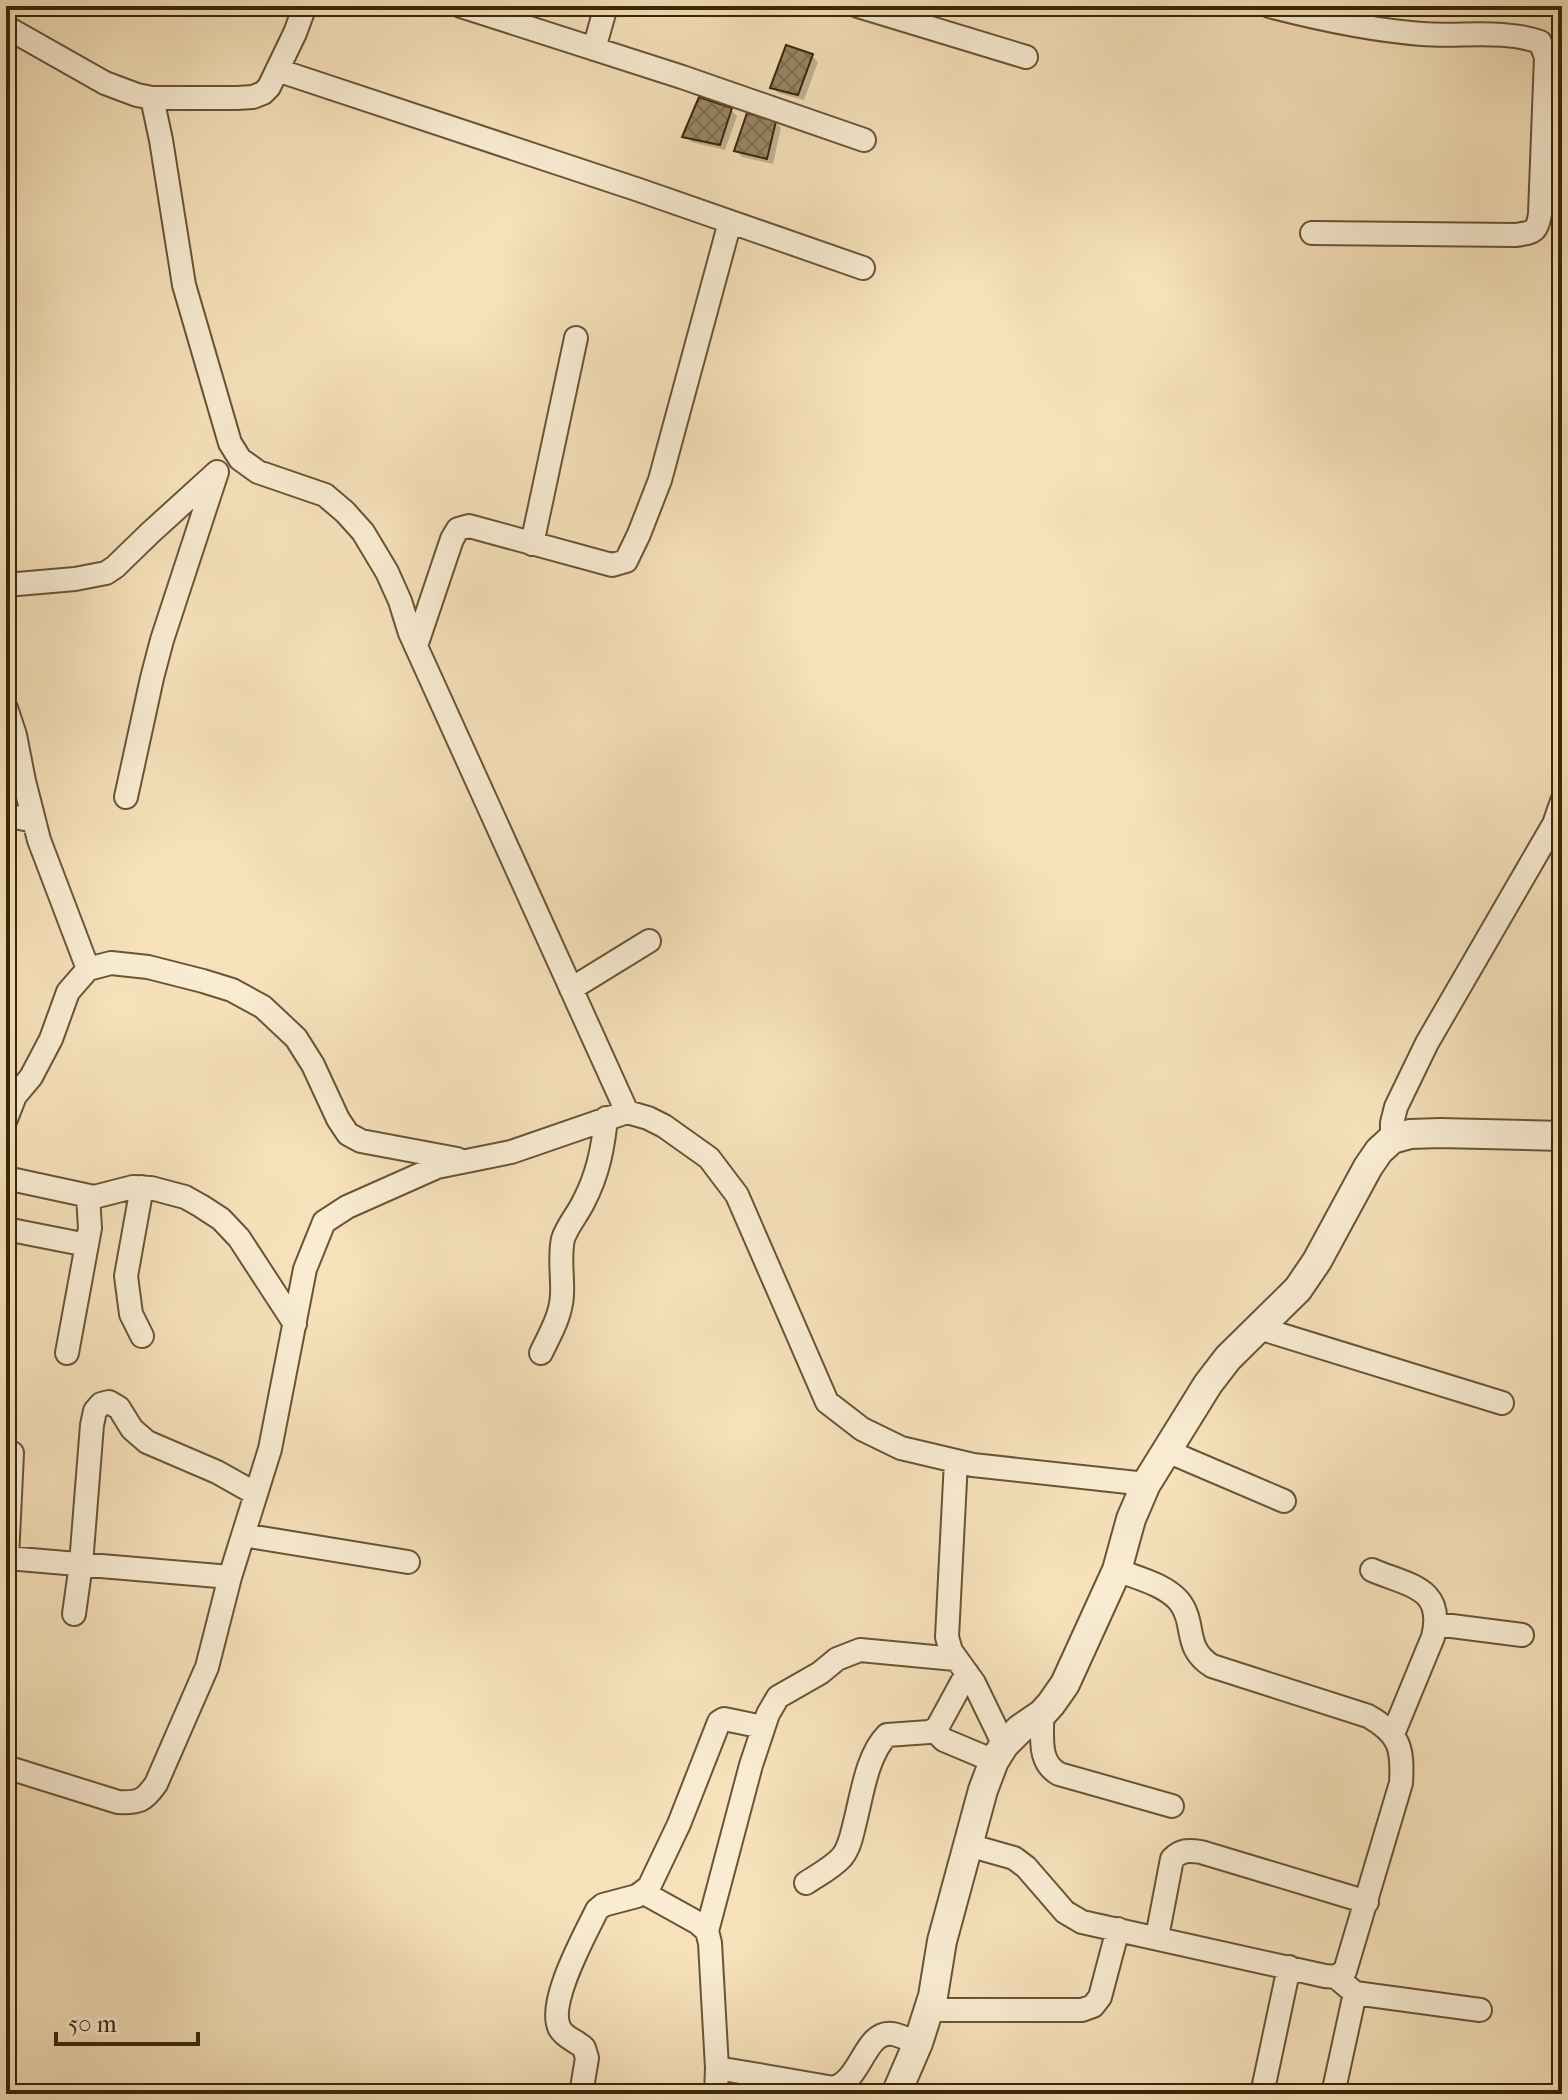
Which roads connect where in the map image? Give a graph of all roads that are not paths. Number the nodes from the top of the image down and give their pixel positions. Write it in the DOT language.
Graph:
graph roads {
  1 [pos="305,6"];
  2 [pos="461,6"];
  3 [pos="606,6"];
  4 [pos="858,6"];
  5 [pos="1269,6"];
  6 [pos="1342,14"];
  7 [pos="6,27"];
  8 [pos="594,49"];
  9 [pos="1026,57"];
  10 [pos="277,70"];
  11 [pos="152,98"];
  12 [pos="864,140"];
  13 [pos="730,222"];
  14 [pos="1312,233"];
  15 [pos="863,268"];
  16 [pos="576,338"];
  17 [pos="237,454"];
  18 [pos="217,472"];
  19 [pos="532,544"];
  20 [pos="6,585"];
  21 [pos="416,646"];
  22 [pos="6,708"];
  23 [pos="126,797"];
  24 [pos="1562,801"];
  25 [pos="6,815"];
  26 [pos="34,821"];
  27 [pos="649,941"];
  28 [pos="88,969"];
  29 [pos="571,989"];
  30 [pos="616,1115"];
  31 [pos="6,1119"];
  32 [pos="1562,1136"];
  33 [pos="1392,1139"];
  34 [pos="466,1161"];
  35 [pos="6,1178"];
  36 [pos="142,1187"];
  37 [pos="88,1196"];
  38 [pos="6,1229"];
  39 [pos="87,1245"];
  40 [pos="295,1324"];
  41 [pos="1259,1328"];
  42 [pos="142,1336"];
  43 [pos="67,1353"];
  44 [pos="541,1353"];
  45 [pos="1502,1403"];
  46 [pos="1167,1451"];
  47 [pos="12,1453"];
  48 [pos="956,1461"];
  49 [pos="1146,1484"];
  50 [pos="256,1494"];
  51 [pos="1284,1501"];
  52 [pos="243,1535"];
  53 [pos="7,1558"];
  54 [pos="408,1562"];
  55 [pos="81,1564"];
  56 [pos="1117,1570"];
  57 [pos="1372,1570"];
  58 [pos="230,1577"];
  59 [pos="74,1614"];
  60 [pos="1436,1624"];
  61 [pos="1522,1635"];
  62 [pos="961,1666"];
  63 [pos="1042,1714"];
  64 [pos="763,1727"];
  65 [pos="934,1730"];
  66 [pos="1393,1734"];
  67 [pos="999,1753"];
  68 [pos="6,1767"];
  69 [pos="1172,1806"];
  70 [pos="968,1845"];
  71 [pos="806,1883"];
  72 [pos="644,1893"];
  73 [pos="1367,1902"];
  74 [pos="1118,1929"];
  75 [pos="707,1931"];
  76 [pos="1157,1937"];
  77 [pos="1289,1967"];
  78 [pos="1336,1977"];
  79 [pos="1355,1993"];
  80 [pos="928,2010"];
  81 [pos="1480,2010"];
  82 [pos="918,2043"];
  83 [pos="717,2068"];
  84 [pos="581,2094"];
  85 [pos="716,2094"];
  86 [pos="896,2094"];
  87 [pos="1262,2094"];
  88 [pos="1333,2094"];
  1 -- 10 [label="street"];
  2 -- 8 [label="street"];
  3 -- 8 [label="street"];
  4 -- 9 [label="street"];
  5 -- 6 [label="street"];
  6 -- 14 [label="street"];
  7 -- 11 [label="street"];
  8 -- 12 [label="street"];
  10 -- 11 [label="street"];
  10 -- 13 [label="street"];
  11 -- 17 [label="street"];
  13 -- 15 [label="street"];
  13 -- 19 [label="street"];
  16 -- 19 [label="street"];
  17 -- 18 [label="street"];
  17 -- 21 [label="street"];
  18 -- 20 [label="street"];
  18 -- 23 [label="street"];
  19 -- 21 [label="street"];
  21 -- 29 [label="street"];
  22 -- 26 [label="street"];
  24 -- 33 [label="street"];
  25 -- 26 [label="street"];
  26 -- 28 [label="street"];
  27 -- 29 [label="street"];
  28 -- 31 [label="street"];
  28 -- 34 [label="street"];
  29 -- 30 [label="street"];
  30 -- 34 [label="street"];
  30 -- 44 [label="street"];
  30 -- 48 [label="street"];
  32 -- 33 [label="street"];
  33 -- 41 [label="street"];
  34 -- 40 [label="street"];
  35 -- 37 [label="street"];
  36 -- 37 [label="street"];
  36 -- 40 [label="street"];
  36 -- 42 [label="street"];
  37 -- 39 [label="street"];
  38 -- 39 [label="street"];
  39 -- 43 [label="street"];
  40 -- 50 [label="street"];
  41 -- 45 [label="street"];
  41 -- 46 [label="street"];
  46 -- 49 [label="street"];
  46 -- 51 [label="street"];
  47 -- 53 [label="street"];
  48 -- 49 [label="street"];
  48 -- 62 [label="street"];
  49 -- 56 [label="street"];
  50 -- 52 [label="street"];
  50 -- 55 [label="street"];
  52 -- 54 [label="street"];
  52 -- 58 [label="street"];
  53 -- 55 [label="street"];
  55 -- 58 [label="street"];
  55 -- 59 [label="street"];
  56 -- 63 [label="street"];
  56 -- 66 [label="street"];
  57 -- 60 [label="street"];
  58 -- 68 [label="street"];
  60 -- 61 [label="street"];
  60 -- 66 [label="street"];
  62 -- 64 [label="street"];
  62 -- 65 [label="street"];
  62 -- 67 [label="street"];
  63 -- 67 [label="street"];
  63 -- 69 [label="street"];
  64 -- 72 [label="street"];
  64 -- 75 [label="street"];
  65 -- 67 [label="street"];
  65 -- 71 [label="street"];
  66 -- 73 [label="street"];
  67 -- 70 [label="street"];
  70 -- 74 [label="street"];
  70 -- 80 [label="street"];
  72 -- 75 [label="street"];
  72 -- 84 [label="street"];
  73 -- 76 [label="street"];
  73 -- 78 [label="street"];
  74 -- 76 [label="street"];
  74 -- 80 [label="street"];
  75 -- 83 [label="street"];
  76 -- 77 [label="street"];
  77 -- 78 [label="street"];
  77 -- 87 [label="street"];
  78 -- 79 [label="street"];
  79 -- 81 [label="street"];
  79 -- 88 [label="street"];
  80 -- 82 [label="street"];
  82 -- 83 [label="street"];
  82 -- 86 [label="street"];
  83 -- 85 [label="street"];
}
